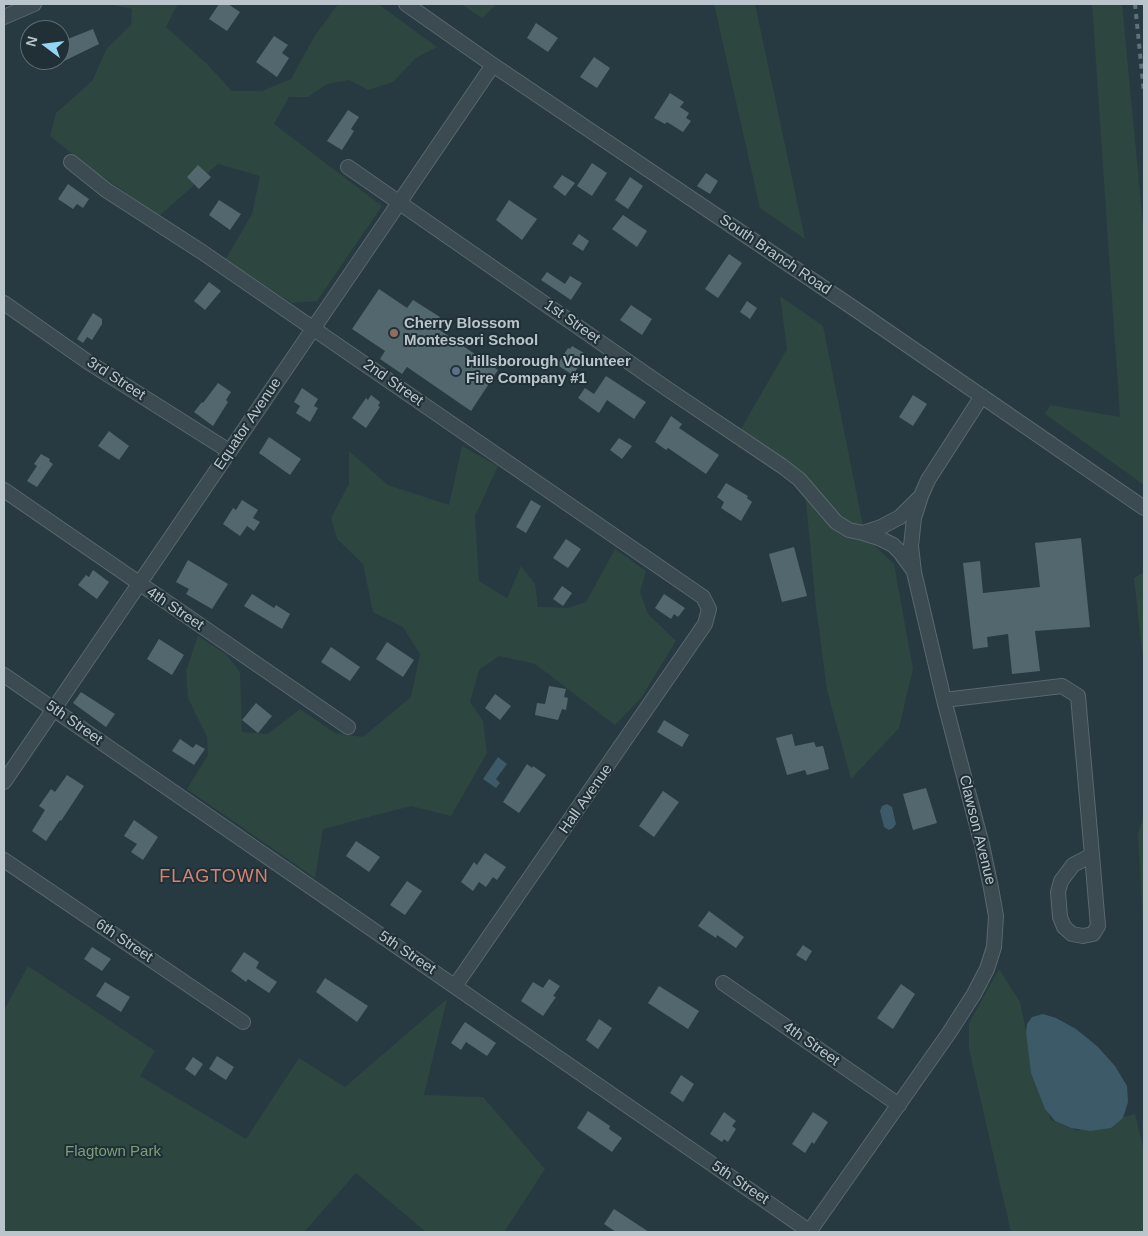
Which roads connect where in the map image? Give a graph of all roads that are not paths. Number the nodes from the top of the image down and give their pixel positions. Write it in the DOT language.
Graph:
graph roads {
  1 [pos="406,4"];
  2 [pos="27,5"];
  3 [pos="4,17"];
  4 [pos="493,65"];
  5 [pos="71,162"];
  6 [pos="348,167"];
  7 [pos="399,203"];
  8 [pos="4,303"];
  9 [pos="313,328"];
  10 [pos="982,396"];
  11 [pos="230,451"];
  12 [pos="4,490"];
  13 [pos="921,496"];
  14 [pos="1144,508"];
  15 [pos="863,533"];
  16 [pos="914,572"];
  17 [pos="139,584"];
  18 [pos="709,609"];
  19 [pos="4,676"];
  20 [pos="944,700"];
  21 [pos="54,709"];
  22 [pos="348,727"];
  23 [pos="4,782"];
  24 [pos="1092,855"];
  25 [pos="4,860"];
  26 [pos="723,983"];
  27 [pos="455,986"];
  28 [pos="243,1022"];
  29 [pos="899,1105"];
  30 [pos="809,1232"];
  1 -- 4 [label="street, South Branch Road"];
  2 -- 3 [label="street"];
  4 -- 7 [label="street, Equator Avenue"];
  4 -- 10 [label="street, South Branch Road"];
  5 -- 9 [label="street, 2nd Street"];
  6 -- 7 [label="street, 1st Street"];
  7 -- 9 [label="street, Equator Avenue"];
  7 -- 15 [label="street, 1st Street"];
  8 -- 11 [label="street, 3rd Street"];
  9 -- 11 [label="street, Equator Avenue"];
  9 -- 18 [label="street, 2nd Street"];
  10 -- 13 [label="street, Clawson Avenue"];
  10 -- 14 [label="street, South Branch Road"];
  11 -- 17 [label="street, Equator Avenue"];
  12 -- 17 [label="street, 4th Street"];
  13 -- 15 [label="street"];
  13 -- 16 [label="street, Clawson Avenue"];
  15 -- 16 [label="street, 1st Street"];
  16 -- 20 [label="street, Clawson Avenue"];
  17 -- 21 [label="street, Equator Avenue"];
  17 -- 22 [label="street, 4th Street"];
  18 -- 27 [label="street, Hall Avenue"];
  19 -- 21 [label="street, 5th Street"];
  20 -- 24 [label="street"];
  20 -- 29 [label="street, Clawson Avenue"];
  21 -- 23 [label="street, Equator Avenue"];
  21 -- 27 [label="street, 5th Street"];
  24 -- 24 [label="street"];
  25 -- 28 [label="street, 6th Street"];
  26 -- 29 [label="street, 4th Street"];
  27 -- 30 [label="street, 5th Street"];
  29 -- 30 [label="street, Clawson Avenue"];
}
